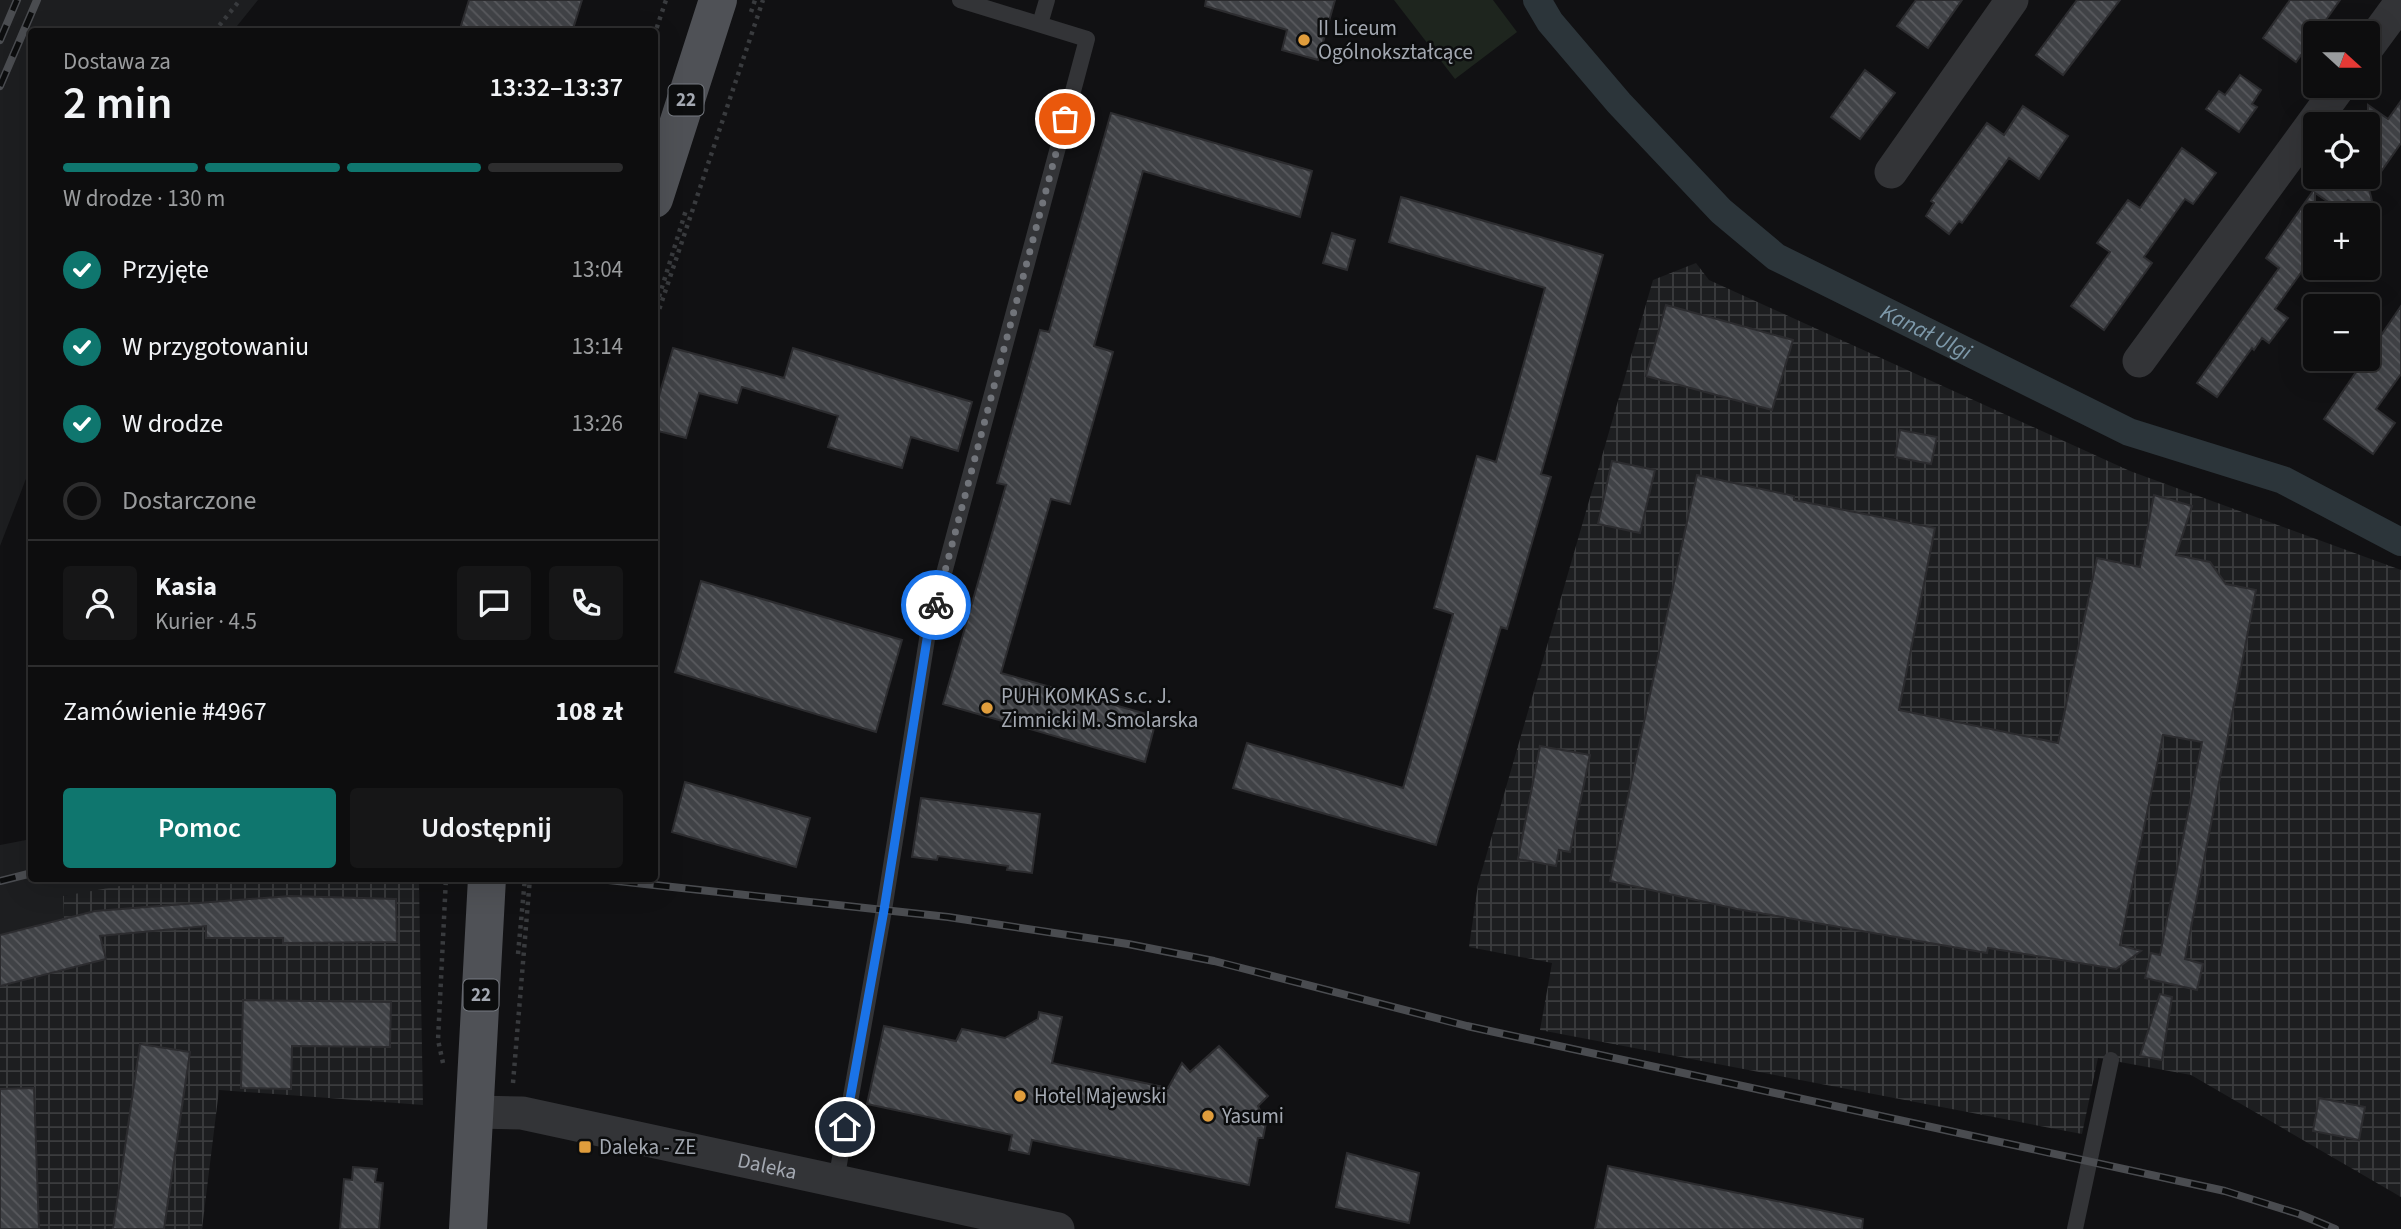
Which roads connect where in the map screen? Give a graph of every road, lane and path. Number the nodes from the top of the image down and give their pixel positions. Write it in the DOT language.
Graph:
graph roads {
  1 [pos="240,0"];
  2 [pos="666,0"];
  3 [pos="718,0"];
  4 [pos="762,0"];
  5 [pos="960,0"];
  6 [pos="1047,0"];
  7 [pos="2012,0"];
  8 [pos="2401,2"];
  9 [pos="1040,24"];
  10 [pos="217,28"];
  11 [pos="657,28"];
  12 [pos="2380,31"];
  13 [pos="2331,98"];
  14 [pos="1891,172"];
  15 [pos="658,187"];
  16 [pos="658,314"];
  17 [pos="2139,361"];
  18 [pos="487,882"];
  19 [pos="530,882"];
  20 [pos="2111,1060"];
  21 [pos="475,1112"];
  22 [pos="522,1113"];
  23 [pos="836,1181"];
  24 [pos="468,1229"];
  25 [pos="1058,1229"];
  26 [pos="2075,1229"];
  1 -- 10 [label="path"];
  2 -- 11 [label="path"];
  3 -- 15 [label="main road, 22"];
  4 -- 16 [label="path"];
  5 -- 9 [label="lane"];
  6 -- 9 [label="lane"];
  7 -- 14 [label="street"];
  8 -- 12 [label="street"];
  9 -- 23 [label="lane"];
  13 -- 17 [label="street"];
  18 -- 21 [label="main road, 22"];
  19 -- 22 [label="path"];
  20 -- 26 [label="lane"];
  21 -- 22 [label="street, Daleka"];
  21 -- 24 [label="main road, 22"];
  22 -- 23 [label="street, Daleka"];
  23 -- 25 [label="street, Daleka"];
}
